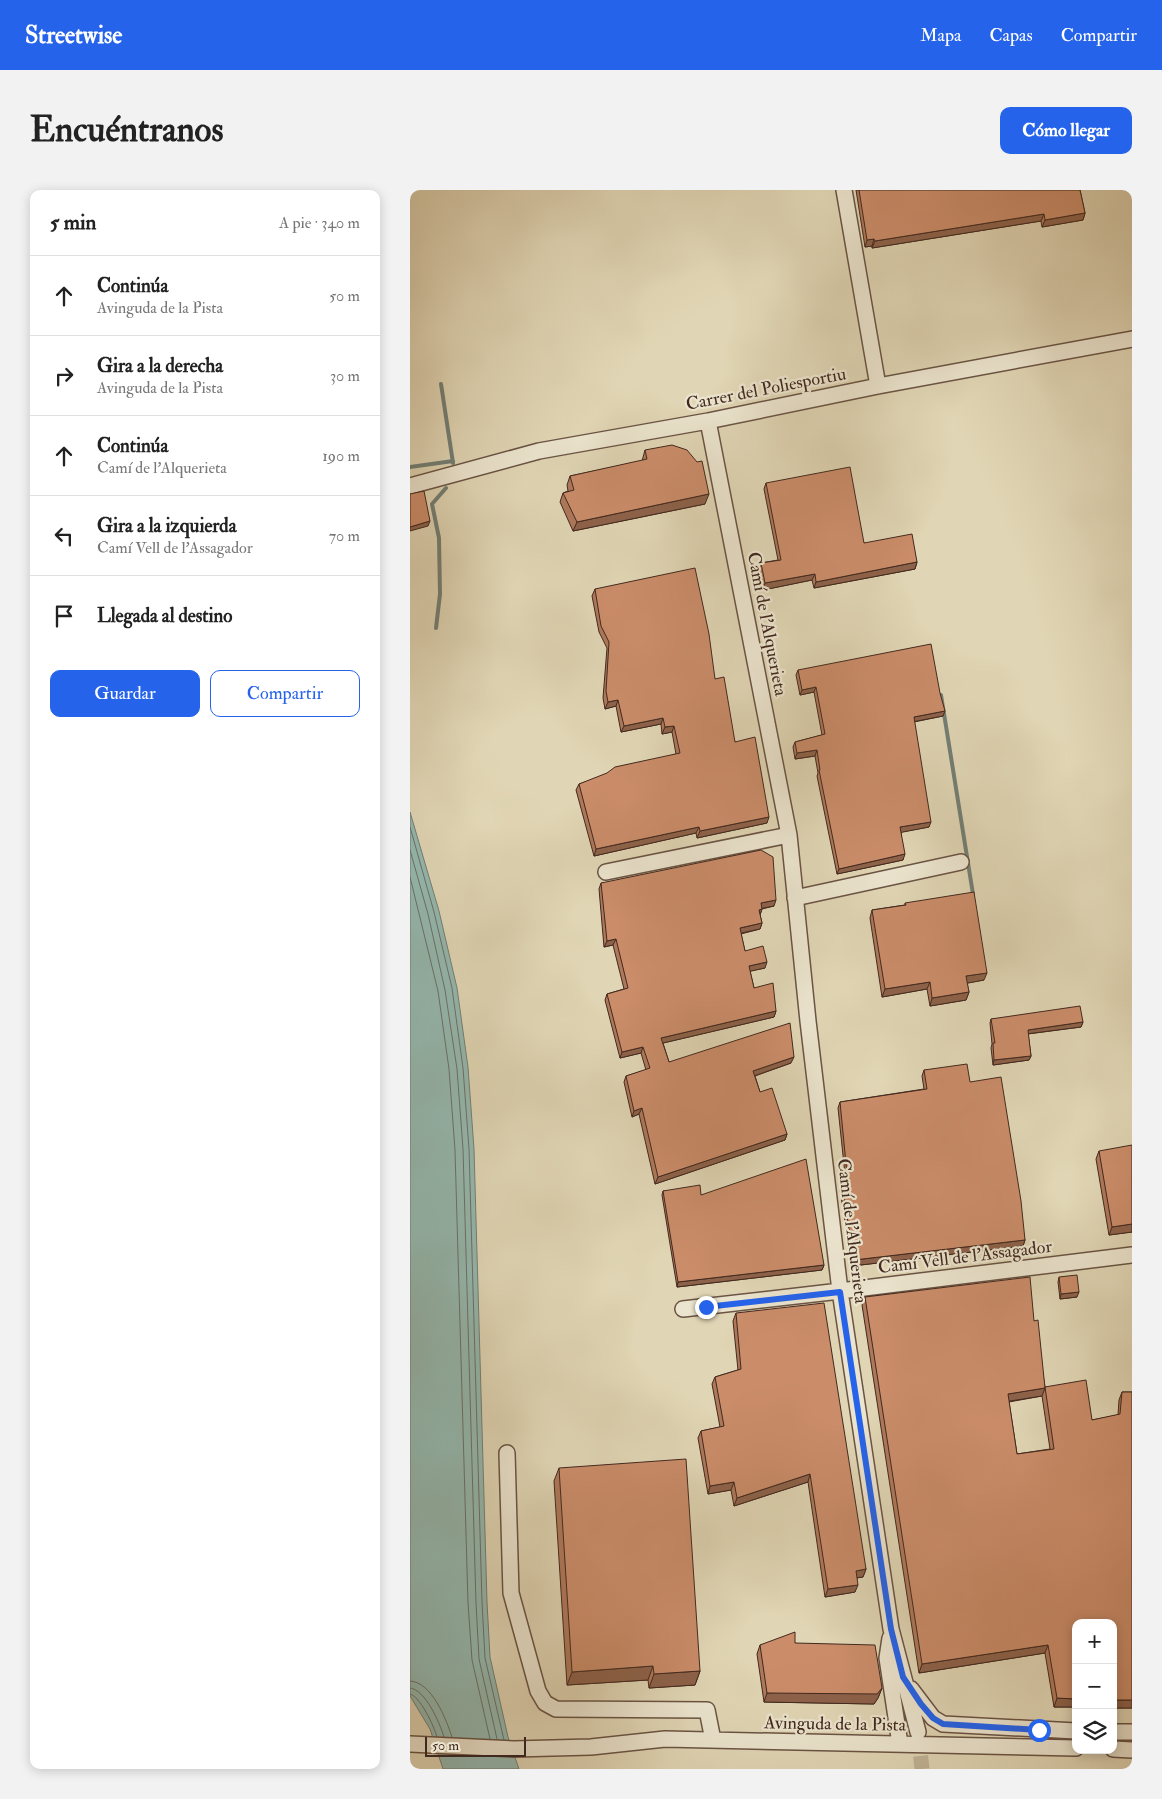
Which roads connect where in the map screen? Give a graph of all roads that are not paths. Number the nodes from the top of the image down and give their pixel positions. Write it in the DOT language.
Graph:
graph roads {
  1 [pos="844,190"];
  2 [pos="1132,339"];
  3 [pos="878,386"];
  4 [pos="708,420"];
  5 [pos="410,486"];
  6 [pos="789,835"];
  7 [pos="961,862"];
  8 [pos="606,872"];
  9 [pos="795,898"];
  10 [pos="1132,1254"];
  11 [pos="840,1292"];
  12 [pos="683,1309"];
  13 [pos="506,1453"];
  14 [pos="891,1629"];
  15 [pos="903,1677"];
  16 [pos="1039,1730"];
  17 [pos="1072,1731"];
  18 [pos="918,1732"];
  19 [pos="1117,1732"];
  20 [pos="1132,1732"];
  21 [pos="713,1740"];
  22 [pos="410,1744"];
  23 [pos="900,1744"];
  24 [pos="1008,1746"];
  25 [pos="1072,1748"];
  26 [pos="1117,1749"];
  27 [pos="1132,1750"];
  1 -- 3 [label="street"];
  2 -- 3 [label="street, Carrer del Poliesportiu"];
  3 -- 4 [label="street, Carrer del Poliesportiu"];
  4 -- 5 [label="street, Carrer del Poliesportiu"];
  4 -- 6 [label="street, Camí de l'Alquerieta"];
  6 -- 8 [label="street"];
  6 -- 9 [label="street, Camí de l'Alquerieta"];
  7 -- 9 [label="street"];
  9 -- 11 [label="street, Camí de l'Alquerieta"];
  10 -- 11 [label="street, Camí Vell de l'Assagador"];
  11 -- 12 [label="street, Camí Vell de l'Assagador"];
  11 -- 14 [label="street, Camí de l'Alquerieta"];
  13 -- 21 [label="street"];
  14 -- 15 [label="street, Camí de l'Alquerieta"];
  14 -- 23 [label="street, Camí de l'Alquerieta"];
  15 -- 16 [label="street, Avinguda de la Pista"];
  15 -- 18 [label="street, Camí de l'Alquerieta"];
  16 -- 17 [label="street, Avinguda de la Pista"];
  16 -- 24 [label="street"];
  19 -- 20 [label="street"];
  21 -- 22 [label="street, Avinguda de la Pista"];
  21 -- 23 [label="street, Avinguda de la Pista"];
  23 -- 24 [label="street, Avinguda de la Pista"];
  24 -- 25 [label="street, Avinguda de la Pista"];
  26 -- 27 [label="street"];
}
